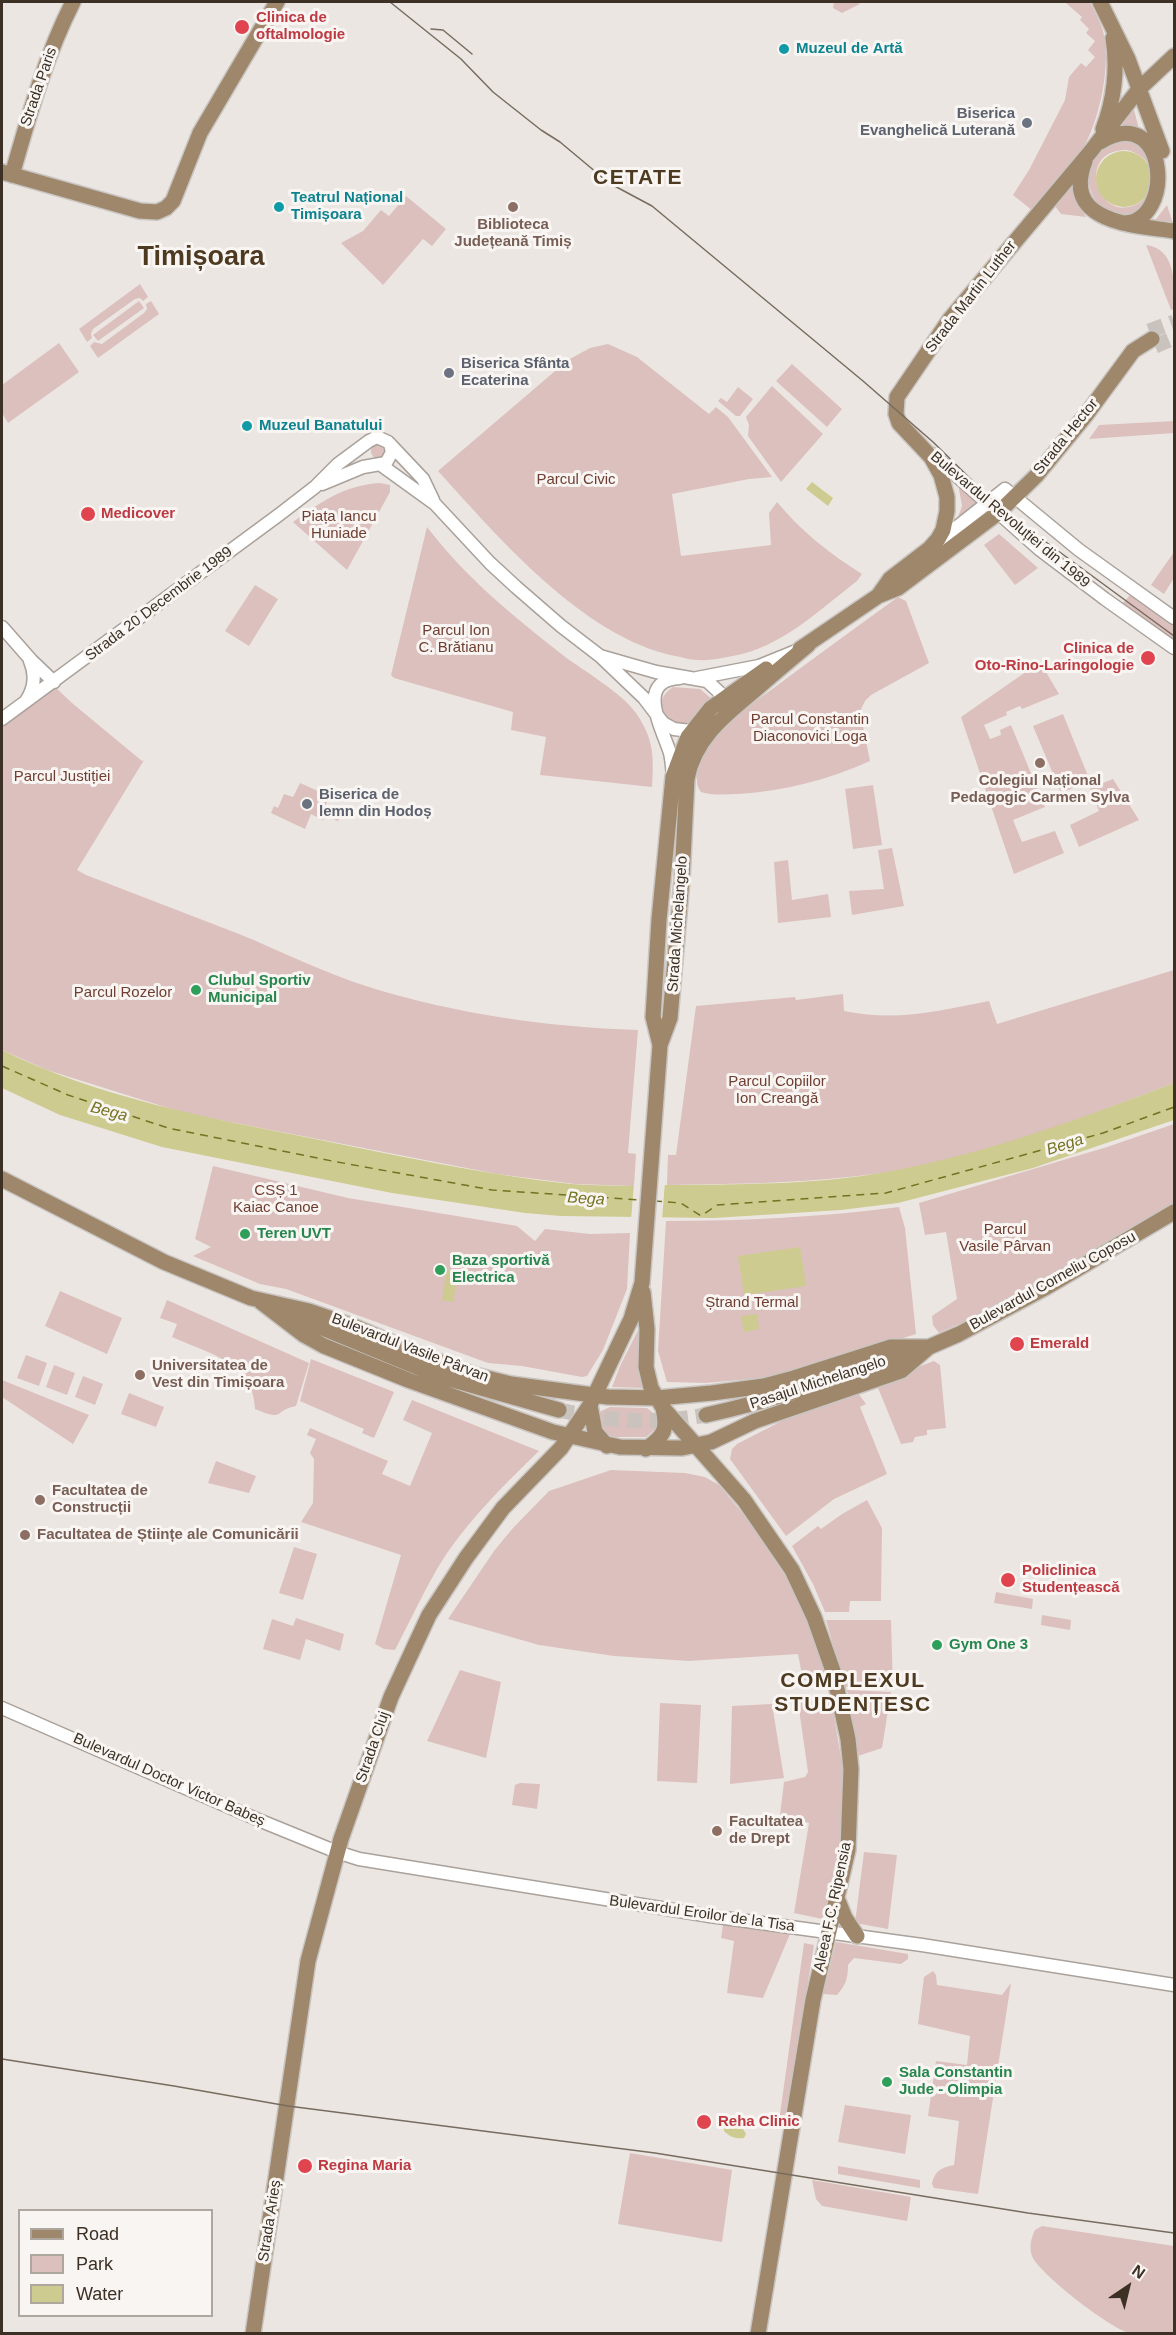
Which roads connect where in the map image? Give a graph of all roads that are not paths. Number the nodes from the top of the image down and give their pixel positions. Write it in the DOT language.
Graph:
graph roads {
  1 [pos="73,2"];
  2 [pos="277,2"];
  3 [pos="1100,2"];
  4 [pos="1112,29"];
  5 [pos="1128,59"];
  6 [pos="1169,61"];
  7 [pos="1139,89"];
  8 [pos="1151,124"];
  9 [pos="1091,151"];
  10 [pos="1170,171"];
  11 [pos="7,173"];
  12 [pos="1122,224"];
  13 [pos="1174,231"];
  14 [pos="1152,338"];
  15 [pos="906,432"];
  16 [pos="390,444"];
  17 [pos="919,444"];
  18 [pos="365,446"];
  19 [pos="378,465"];
  20 [pos="315,487"];
  21 [pos="1010,493"];
  22 [pos="435,504"];
  23 [pos="992,508"];
  24 [pos="932,547"];
  25 [pos="878,596"];
  26 [pos="1174,618"];
  27 [pos="2,627"];
  28 [pos="807,645"];
  29 [pos="1174,648"];
  30 [pos="24,652"];
  31 [pos="600,656"];
  32 [pos="640,667"];
  33 [pos="690,679"];
  34 [pos="54,682"];
  35 [pos="628,683"];
  36 [pos="722,699"];
  37 [pos="16,710"];
  38 [pos="655,713"];
  39 [pos="2,719"];
  40 [pos="716,724"];
  41 [pos="692,731"];
  42 [pos="673,777"];
  43 [pos="679,801"];
  44 [pos="2,1179"];
  45 [pos="1174,1212"];
  46 [pos="642,1283"];
  47 [pos="261,1302"];
  48 [pos="929,1347"];
  49 [pos="592,1400"];
  50 [pos="660,1403"];
  51 [pos="559,1410"];
  52 [pos="706,1415"];
  53 [pos="727,1435"];
  54 [pos="571,1436"];
  55 [pos="607,1446"];
  56 [pos="696,1446"];
  57 [pos="646,1449"];
  58 [pos="718,1471"];
  59 [pos="2,1708"];
  60 [pos="337,1852"];
  61 [pos="837,1898"];
  62 [pos="829,1932"];
  63 [pos="857,1936"];
  64 [pos="1174,1984"];
  65 [pos="287,2109"];
  66 [pos="253,2334"];
  67 [pos="758,2334"];
  1 -- 11 [label="main road, Strada Paris"];
  2 -- 11 [label="main road"];
  3 -- 4 [label="main road"];
  4 -- 5 [label="main road"];
  4 -- 9 [label="main road"];
  5 -- 6 [label="main road"];
  5 -- 7 [label="main road"];
  6 -- 7 [label="main road"];
  6 -- 8 [label="main road"];
  7 -- 8 [label="main road"];
  7 -- 9 [label="main road"];
  8 -- 10 [label="main road"];
  9 -- 10 [label="main road"];
  9 -- 12 [label="main road"];
  9 -- 15 [label="main road, Strada Martin Luther"];
  10 -- 12 [label="main road"];
  12 -- 13 [label="main road"];
  14 -- 21 [label="main road, Strada Hector"];
  15 -- 17 [label="main road, Bulevardul Revoluției din 1989"];
  16 -- 18 [label="street"];
  16 -- 19 [label="street"];
  16 -- 22 [label="street"];
  17 -- 23 [label="street, Bulevardul Revoluției din 1989"];
  17 -- 24 [label="main road"];
  18 -- 19 [label="street"];
  18 -- 20 [label="street, Strada 20 Decembrie 1989"];
  19 -- 20 [label="street, Strada 20 Decembrie 1989"];
  19 -- 22 [label="street"];
  20 -- 34 [label="street, Strada 20 Decembrie 1989"];
  21 -- 23 [label="main road, Strada Hector"];
  21 -- 26 [label="street, Bulevardul Revoluției din 1989"];
  22 -- 31 [label="street"];
  23 -- 24 [label="street"];
  23 -- 25 [label="main road, Strada Hector"];
  23 -- 29 [label="street, Bulevardul Revoluției din 1989"];
  24 -- 25 [label="main road"];
  25 -- 28 [label="main road"];
  27 -- 30 [label="street"];
  28 -- 33 [label="street"];
  28 -- 36 [label="main road"];
  28 -- 40 [label="main road"];
  30 -- 34 [label="street"];
  30 -- 37 [label="street"];
  31 -- 32 [label="street"];
  31 -- 35 [label="street"];
  32 -- 33 [label="street"];
  32 -- 35 [label="street"];
  33 -- 36 [label="street"];
  33 -- 38 [label="street"];
  34 -- 37 [label="street, Strada 20 Decembrie 1989"];
  35 -- 38 [label="street"];
  36 -- 40 [label="street"];
  36 -- 41 [label="main road"];
  37 -- 39 [label="street, Strada 20 Decembrie 1989"];
  38 -- 41 [label="street"];
  38 -- 42 [label="street"];
  40 -- 41 [label="street"];
  40 -- 43 [label="main road"];
  41 -- 42 [label="main road"];
  42 -- 43 [label="main road"];
  43 -- 46 [label="main road, Strada Michelangelo"];
  44 -- 47 [label="main road, Bulevardul Vasile Pârvan"];
  45 -- 48 [label="main road, Bulevardul Corneliu Coposu"];
  46 -- 49 [label="main road, Strada Michelangelo"];
  46 -- 50 [label="main road, Strada Michelangelo"];
  47 -- 49 [label="main road, Bulevardul Vasile Pârvan"];
  47 -- 51 [label="main road"];
  47 -- 54 [label="main road, Bulevardul Vasile Pârvan"];
  48 -- 50 [label="main road, Bulevardul Corneliu Coposu"];
  48 -- 52 [label="main road, Pasajul Michelangelo"];
  48 -- 53 [label="main road, Bulevardul Corneliu Coposu"];
  49 -- 50 [label="main road, Bulevardul Vasile Pârvan"];
  49 -- 54 [label="main road, Strada Cluj"];
  49 -- 55 [label="main road"];
  50 -- 56 [label="main road, Aleea F.C. Ripensia"];
  50 -- 57 [label="main road"];
  53 -- 56 [label="main road, Bulevardul Corneliu Coposu"];
  53 -- 58 [label="main road"];
  54 -- 55 [label="main road, Bulevardul Vasile Pârvan"];
  54 -- 60 [label="main road, Strada Cluj"];
  55 -- 57 [label="main road, Bulevardul Vasile Pârvan"];
  56 -- 57 [label="main road, Bulevardul Corneliu Coposu"];
  56 -- 58 [label="main road, Aleea F.C. Ripensia"];
  58 -- 61 [label="main road, Aleea F.C. Ripensia"];
  59 -- 60 [label="street, Bulevardul Doctor Victor Babeș"];
  60 -- 62 [label="street, Bulevardul Eroilor de la Tisa"];
  60 -- 65 [label="main road, Strada Cluj"];
  61 -- 62 [label="main road, Aleea F.C. Ripensia"];
  61 -- 63 [label="main road"];
  62 -- 63 [label="street, Bulevardul Eroilor de la Tisa"];
  62 -- 67 [label="main road, Aleea F.C. Ripensia"];
  63 -- 64 [label="street, Bulevardul Eroilor de la Tisa"];
  65 -- 66 [label="main road, Strada Arieș"];
}
